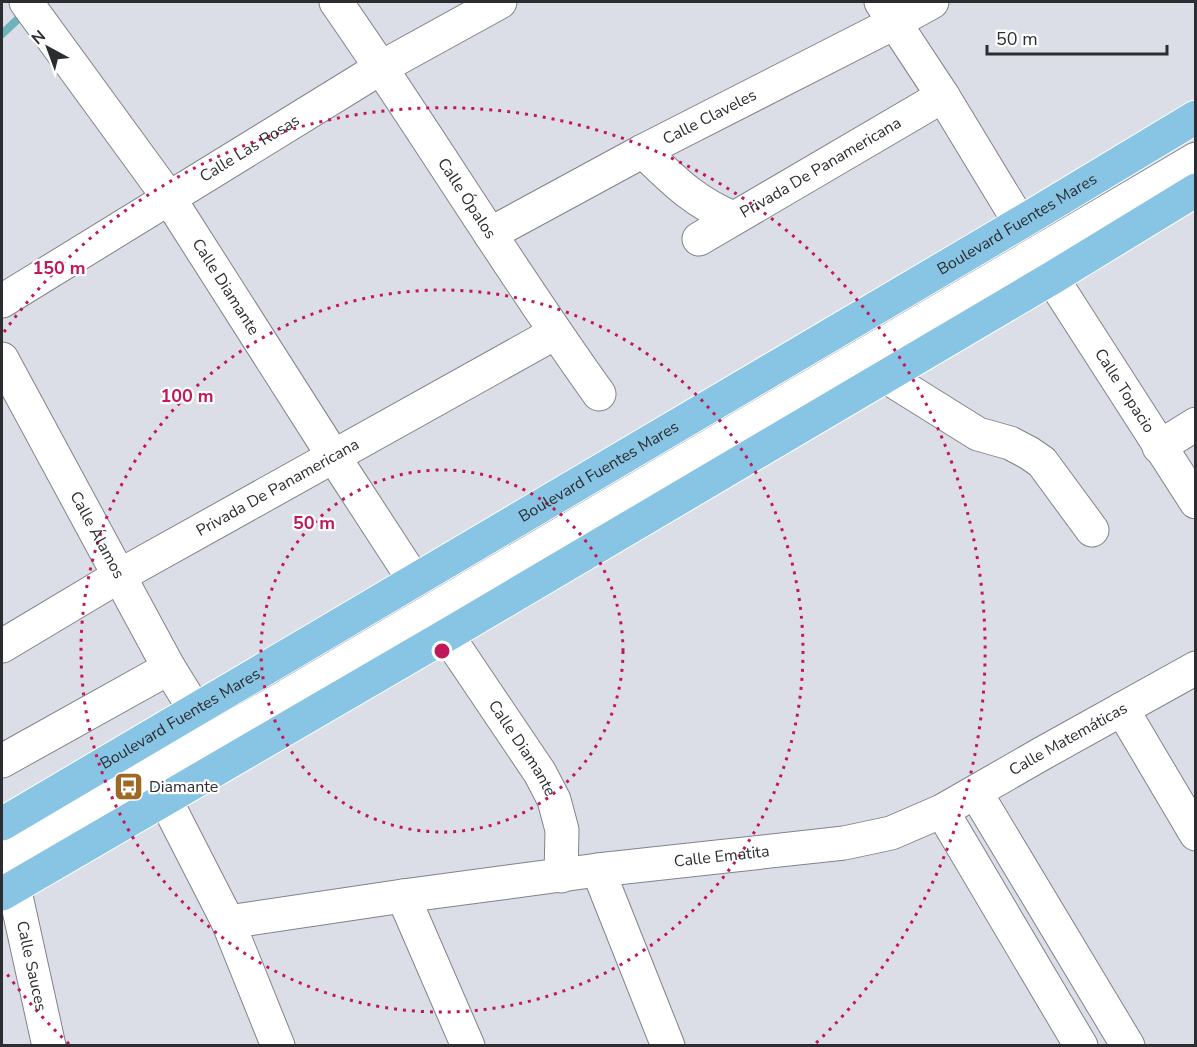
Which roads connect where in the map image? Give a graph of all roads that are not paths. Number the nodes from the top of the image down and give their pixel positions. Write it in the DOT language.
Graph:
graph roads {
  1 [pos="27,2"];
  2 [pos="336,2"];
  3 [pos="500,2"];
  4 [pos="932,2"];
  5 [pos="888,12"];
  6 [pos="382,68"];
  7 [pos="943,96"];
  8 [pos="1196,117"];
  9 [pos="644,151"];
  10 [pos="1196,159"];
  11 [pos="1196,190"];
  12 [pos="170,198"];
  13 [pos="733,218"];
  14 [pos="1020,223"];
  15 [pos="490,234"];
  16 [pos="699,239"];
  17 [pos="1052,278"];
  18 [pos="2,301"];
  19 [pos="555,333"];
  20 [pos="2,358"];
  21 [pos="885,376"];
  22 [pos="599,394"];
  23 [pos="1196,424"];
  24 [pos="1159,447"];
  25 [pos="334,457"];
  26 [pos="1196,502"];
  27 [pos="1092,530"];
  28 [pos="119,576"];
  29 [pos="414,580"];
  30 [pos="447,635"];
  31 [pos="2,646"];
  32 [pos="169,668"];
  33 [pos="1196,668"];
  34 [pos="1122,709"];
  35 [pos="195,710"];
  36 [pos="2,761"];
  37 [pos="976,793"];
  38 [pos="165,798"];
  39 [pos="942,811"];
  40 [pos="2,824"];
  41 [pos="1196,834"];
  42 [pos="598,870"];
  43 [pos="561,876"];
  44 [pos="6,880"];
  45 [pos="403,896"];
  46 [pos="228,922"];
  47 [pos="49,1046"];
  48 [pos="278,1046"];
  49 [pos="468,1046"];
  50 [pos="668,1046"];
  51 [pos="1081,1046"];
  52 [pos="1128,1046"];
  1 -- 12 [label="street, Calle Diamante"];
  2 -- 6 [label="street, Calle Ópalos"];
  3 -- 6 [label="street, Calle Las Rosas"];
  4 -- 5 [label="street, Calle Claveles"];
  5 -- 7 [label="street"];
  5 -- 9 [label="street, Calle Claveles"];
  6 -- 12 [label="street, Calle Las Rosas"];
  6 -- 15 [label="street, Calle Ópalos"];
  7 -- 13 [label="street, Privada De Panamericana"];
  7 -- 14 [label="street"];
  8 -- 14 [label="main road, Boulevard Fuentes Mares"];
  9 -- 13 [label="street"];
  9 -- 15 [label="street, Calle Claveles"];
  10 -- 44 [label="street"];
  11 -- 17 [label="main road"];
  12 -- 18 [label="street, Calle Las Rosas"];
  12 -- 25 [label="street, Calle Diamante"];
  13 -- 16 [label="street, Privada De Panamericana"];
  14 -- 29 [label="main road, Boulevard Fuentes Mares"];
  15 -- 19 [label="street, Calle Ópalos"];
  17 -- 21 [label="main road"];
  17 -- 24 [label="street, Calle Topacio"];
  19 -- 22 [label="street, Calle Ópalos"];
  19 -- 25 [label="street, Privada De Panamericana"];
  20 -- 28 [label="street, Calle Álamos"];
  21 -- 27 [label="street"];
  21 -- 30 [label="main road"];
  23 -- 24 [label="street"];
  24 -- 26 [label="street, Calle Topacio"];
  25 -- 28 [label="street, Privada De Panamericana"];
  25 -- 29 [label="street, Calle Diamante"];
  28 -- 31 [label="street, Privada De Panamericana"];
  28 -- 32 [label="street, Calle Álamos"];
  29 -- 35 [label="main road, Boulevard Fuentes Mares"];
  30 -- 38 [label="main road"];
  30 -- 43 [label="street, Calle Diamante"];
  32 -- 35 [label="street, Calle Álamos"];
  32 -- 36 [label="street"];
  33 -- 34 [label="street, Calle Matemáticas"];
  34 -- 37 [label="street, Calle Matemáticas"];
  34 -- 41 [label="street"];
  35 -- 40 [label="main road, Boulevard Fuentes Mares"];
  37 -- 39 [label="street, Calle Matemáticas"];
  37 -- 52 [label="street"];
  38 -- 44 [label="main road"];
  38 -- 46 [label="street"];
  39 -- 42 [label="street, Calle Ematita"];
  39 -- 51 [label="street"];
  42 -- 43 [label="street, Calle Ematita"];
  42 -- 50 [label="street"];
  43 -- 45 [label="street, Calle Ematita"];
  44 -- 47 [label="street, Calle Sauces"];
  45 -- 46 [label="street, Calle Ematita"];
  45 -- 49 [label="street"];
  46 -- 48 [label="street"];
}
